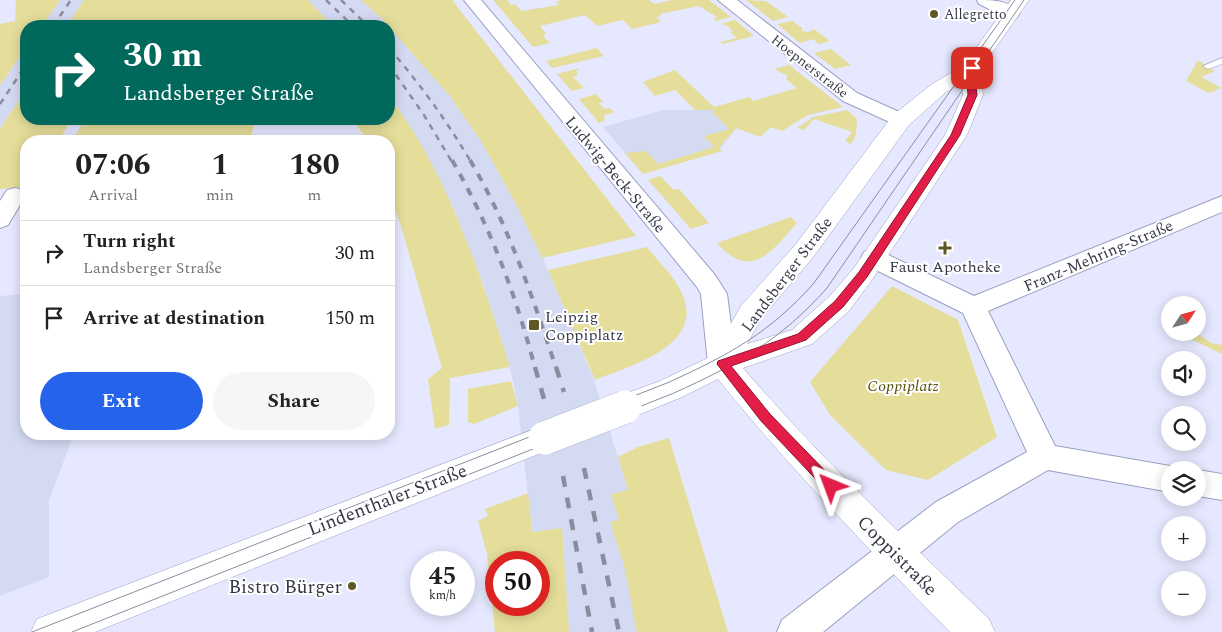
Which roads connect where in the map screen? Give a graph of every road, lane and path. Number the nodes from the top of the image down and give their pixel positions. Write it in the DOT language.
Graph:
graph roads {
  1 [pos="472,0"];
  2 [pos="726,0"];
  3 [pos="985,0"];
  4 [pos="1015,6"];
  5 [pos="1222,61"];
  6 [pos="1208,66"];
  7 [pos="970,70"];
  8 [pos="902,120"];
  9 [pos="15,195"];
  10 [pos="1222,203"];
  11 [pos="0,220"];
  12 [pos="873,258"];
  13 [pos="973,307"];
  14 [pos="722,364"];
  15 [pos="1045,457"];
  16 [pos="1161,476"];
  17 [pos="1206,485"];
  18 [pos="1222,488"];
  19 [pos="896,554"];
  20 [pos="50,632"];
  21 [pos="795,632"];
  22 [pos="976,632"];
  1 -- 14 [label="street, Ludwig-Beck-Straße"];
  2 -- 8 [label="street, Hoepnerstraße"];
  3 -- 4 [label="street"];
  4 -- 7 [label="main road, Landsberger Straße"];
  5 -- 6 [label="lane"];
  7 -- 8 [label="main road, Landsberger Straße"];
  7 -- 12 [label="main road, Landsberger Straße"];
  8 -- 14 [label="main road, Landsberger Straße"];
  9 -- 11 [label="street"];
  10 -- 13 [label="street, Franz-Mehring-Straße"];
  12 -- 13 [label="street"];
  12 -- 14 [label="main road, Landsberger Straße"];
  13 -- 15 [label="street"];
  14 -- 19 [label="main road, Coppistraße"];
  14 -- 20 [label="main road, Lindenthaler Straße, bridge"];
  15 -- 16 [label="street"];
  15 -- 19 [label="street"];
  17 -- 18 [label="street"];
  19 -- 21 [label="street"];
  19 -- 22 [label="main road, Coppistraße"];
}
